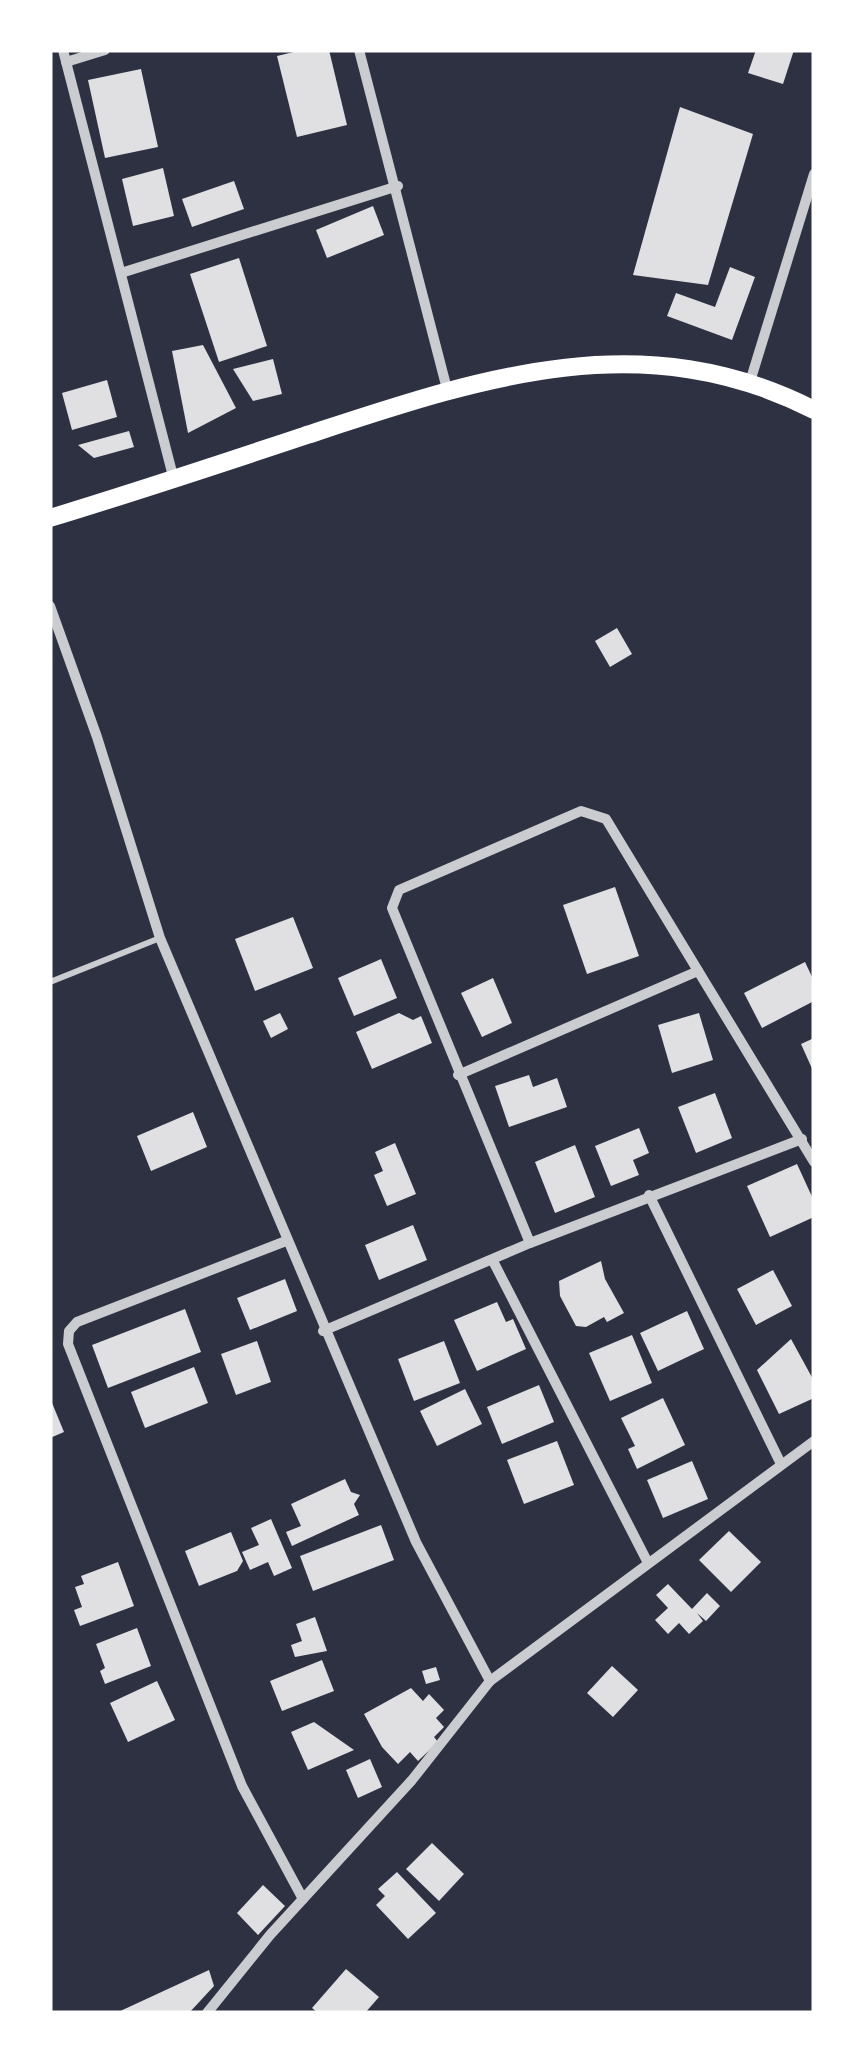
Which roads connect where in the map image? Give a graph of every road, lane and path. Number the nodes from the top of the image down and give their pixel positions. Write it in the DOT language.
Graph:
graph roads {
  1 [pos="105,50"];
  2 [pos="359,50"];
  3 [pos="65,56"];
  4 [pos="814,174"];
  5 [pos="398,186"];
  6 [pos="121,272"];
  7 [pos="748,385"];
  8 [pos="447,389"];
  9 [pos="814,410"];
  10 [pos="174,480"];
  11 [pos="50,518"];
  12 [pos="50,606"];
  13 [pos="160,938"];
  14 [pos="698,971"];
  15 [pos="50,982"];
  16 [pos="458,1075"];
  17 [pos="802,1139"];
  18 [pos="814,1162"];
  19 [pos="649,1196"];
  20 [pos="286,1241"];
  21 [pos="530,1243"];
  22 [pos="492,1260"];
  23 [pos="323,1331"];
  24 [pos="814,1441"];
  25 [pos="781,1464"];
  26 [pos="648,1561"];
  27 [pos="490,1681"];
  28 [pos="303,1900"];
  29 [pos="207,2013"];
  1 -- 3 [label="street"];
  2 -- 5 [label="street"];
  3 -- 6 [label="street"];
  4 -- 7 [label="street"];
  5 -- 6 [label="street"];
  5 -- 8 [label="street"];
  6 -- 10 [label="street"];
  7 -- 8 [label="main road"];
  7 -- 9 [label="main road"];
  8 -- 10 [label="main road"];
  10 -- 11 [label="main road"];
  12 -- 13 [label="street"];
  13 -- 15 [label="lane"];
  13 -- 20 [label="street"];
  14 -- 16 [label="street"];
  14 -- 16 [label="street"];
  14 -- 17 [label="street"];
  16 -- 21 [label="street"];
  17 -- 18 [label="street"];
  17 -- 19 [label="street"];
  19 -- 21 [label="street"];
  19 -- 25 [label="street"];
  20 -- 23 [label="street"];
  20 -- 28 [label="street"];
  21 -- 22 [label="street"];
  22 -- 23 [label="street"];
  22 -- 26 [label="street"];
  23 -- 27 [label="street"];
  24 -- 25 [label="street"];
  25 -- 26 [label="street"];
  26 -- 27 [label="street"];
  27 -- 28 [label="street"];
  28 -- 29 [label="street"];
}
